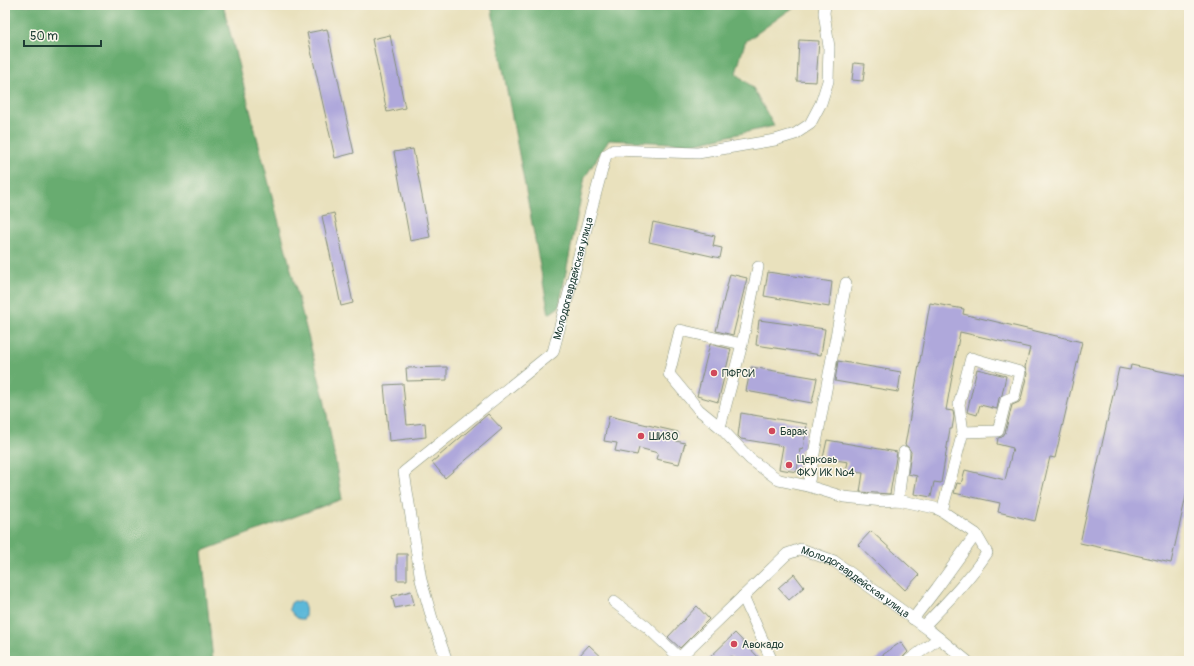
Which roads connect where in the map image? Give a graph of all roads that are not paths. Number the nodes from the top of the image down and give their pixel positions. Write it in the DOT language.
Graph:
graph roads {
  1 [pos="826,5"];
  2 [pos="758,267"];
  3 [pos="846,283"];
  4 [pos="742,344"];
  5 [pos="720,427"];
  6 [pos="963,432"];
  7 [pos="904,452"];
  8 [pos="808,486"];
  9 [pos="898,500"];
  10 [pos="942,511"];
  11 [pos="976,534"];
  12 [pos="743,596"];
  13 [pos="614,602"];
  14 [pos="913,619"];
  15 [pos="924,626"];
  16 [pos="940,638"];
  17 [pos="679,660"];
  18 [pos="447,661"];
  19 [pos="772,661"];
  20 [pos="908,661"];
  21 [pos="967,661"];
  1 -- 18 [label="street, Молодогвардейская улица"];
  2 -- 4 [label="street"];
  3 -- 8 [label="street"];
  4 -- 5 [label="street"];
  4 -- 5 [label="street"];
  5 -- 8 [label="street"];
  6 -- 6 [label="street"];
  6 -- 10 [label="street"];
  7 -- 9 [label="street"];
  8 -- 9 [label="street"];
  9 -- 10 [label="street"];
  10 -- 11 [label="street"];
  11 -- 14 [label="street"];
  11 -- 15 [label="street"];
  12 -- 14 [label="street, Молодогвардейская улица"];
  12 -- 17 [label="street, Молодогвардейская улица"];
  12 -- 19 [label="street"];
  13 -- 17 [label="street"];
  14 -- 15 [label="street, Молодогвардейская улица"];
  15 -- 16 [label="street, Молодогвардейская улица"];
  16 -- 20 [label="street"];
  16 -- 21 [label="street, Молодогвардейская улица"];
}
